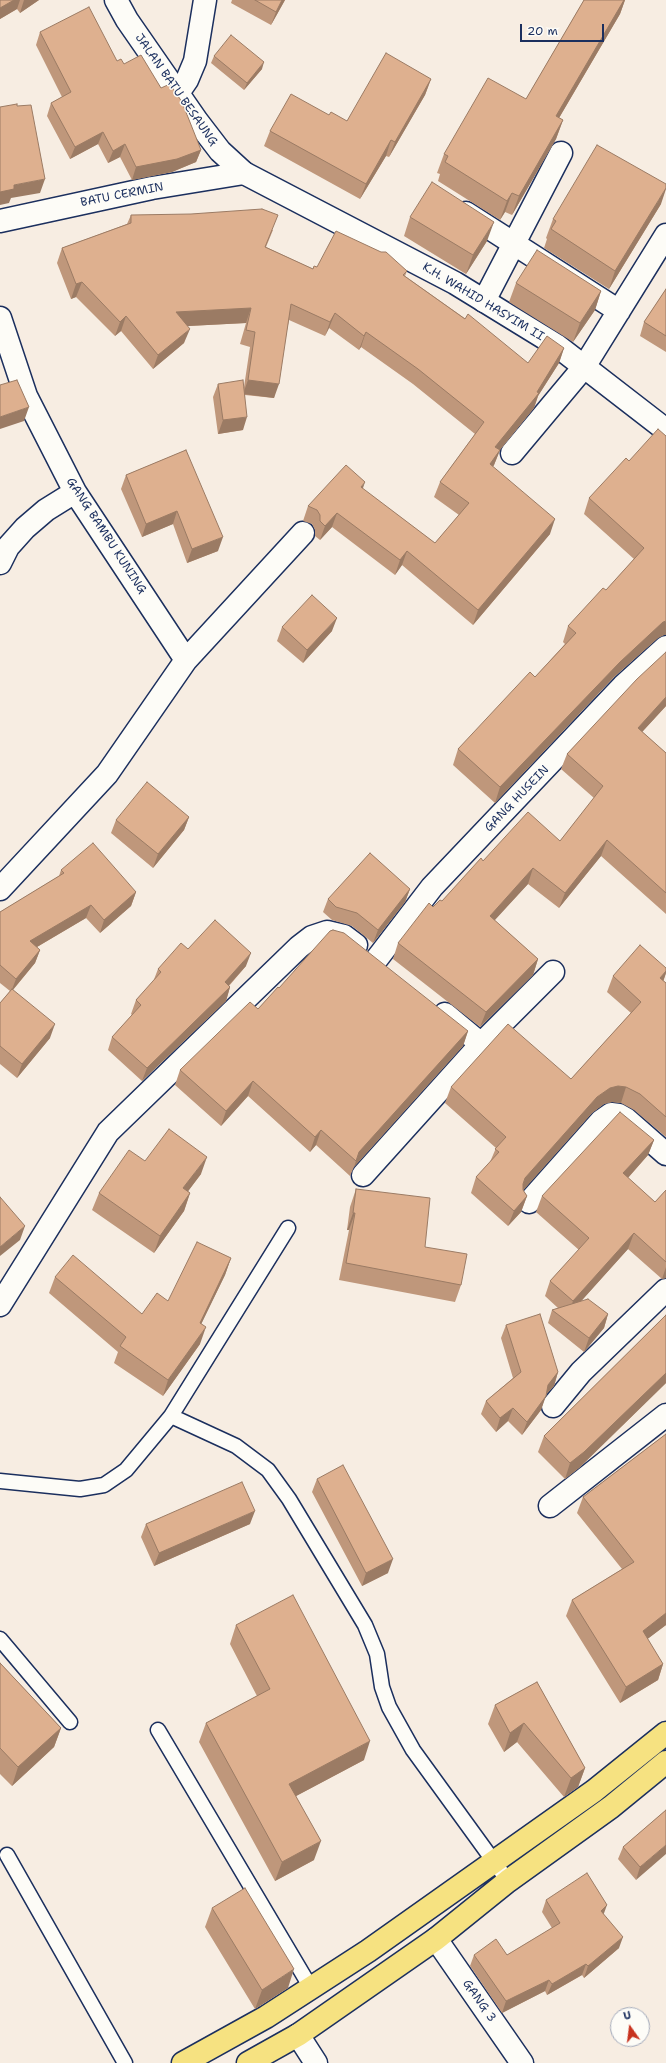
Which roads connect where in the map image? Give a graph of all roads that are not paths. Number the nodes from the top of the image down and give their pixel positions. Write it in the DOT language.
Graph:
graph roads {
  1 [pos="116,0"];
  2 [pos="205,0"];
  3 [pos="178,93"];
  4 [pos="561,153"];
  5 [pos="244,173"];
  6 [pos="446,200"];
  7 [pos="0,221"];
  8 [pos="666,235"];
  9 [pos="513,243"];
  10 [pos="484,301"];
  11 [pos="619,311"];
  12 [pos="0,318"];
  13 [pos="584,367"];
  14 [pos="666,430"];
  15 [pos="512,453"];
  16 [pos="75,492"];
  17 [pos="303,533"];
  18 [pos="0,563"];
  19 [pos="666,646"];
  20 [pos="186,660"];
  21 [pos="0,889"];
  22 [pos="376,960"];
  23 [pos="553,972"];
  24 [pos="394,974"];
  25 [pos="430,1002"];
  26 [pos="481,1044"];
  27 [pos="666,1154"];
  28 [pos="363,1176"];
  29 [pos="530,1202"];
  30 [pos="288,1228"];
  31 [pos="666,1290"];
  32 [pos="0,1305"];
  33 [pos="553,1406"];
  34 [pos="171,1416"];
  35 [pos="662,1426"];
  36 [pos="0,1481"];
  37 [pos="550,1506"];
  38 [pos="0,1639"];
  39 [pos="70,1722"];
  40 [pos="158,1730"];
  41 [pos="666,1733"];
  42 [pos="666,1762"];
  43 [pos="7,1855"];
  44 [pos="494,1863"];
  45 [pos="508,1881"];
  46 [pos="436,1939"];
  47 [pos="311,1988"];
  48 [pos="298,2035"];
  49 [pos="125,2063"];
  50 [pos="183,2063"];
  51 [pos="248,2063"];
  52 [pos="316,2063"];
  53 [pos="522,2063"];
  1 -- 3 [label="street, JALAN BATU BESAUNG"];
  2 -- 3 [label="street"];
  3 -- 5 [label="street, JALAN BATU BESAUNG"];
  4 -- 9 [label="street"];
  5 -- 7 [label="street, BATU CERMIN"];
  5 -- 10 [label="street, K.H. WAHID HASYIM II"];
  6 -- 9 [label="street"];
  8 -- 11 [label="street"];
  9 -- 10 [label="street"];
  9 -- 11 [label="street"];
  10 -- 13 [label="street, K.H. WAHID HASYIM II"];
  11 -- 13 [label="street"];
  12 -- 16 [label="street, GANG BAMBU KUNING"];
  13 -- 14 [label="street, K.H. WAHID HASYIM II"];
  13 -- 15 [label="street"];
  16 -- 18 [label="street"];
  16 -- 20 [label="street, GANG BAMBU KUNING"];
  17 -- 20 [label="street"];
  19 -- 22 [label="street, GANG HUSEIN"];
  20 -- 21 [label="street"];
  22 -- 24 [label="street"];
  22 -- 32 [label="street"];
  23 -- 26 [label="street"];
  25 -- 26 [label="street"];
  26 -- 28 [label="street"];
  27 -- 29 [label="street"];
  30 -- 34 [label="lane"];
  31 -- 33 [label="street"];
  34 -- 36 [label="lane"];
  34 -- 44 [label="lane"];
  35 -- 37 [label="street"];
  38 -- 39 [label="lane"];
  40 -- 47 [label="lane"];
  41 -- 44 [label="main road"];
  42 -- 45 [label="main road"];
  43 -- 49 [label="lane"];
  44 -- 45 [label="lane"];
  44 -- 47 [label="main road"];
  45 -- 46 [label="main road"];
  46 -- 48 [label="main road"];
  46 -- 53 [label="street, GANG 3"];
  47 -- 50 [label="main road"];
  48 -- 51 [label="main road"];
  48 -- 52 [label="street"];
}
